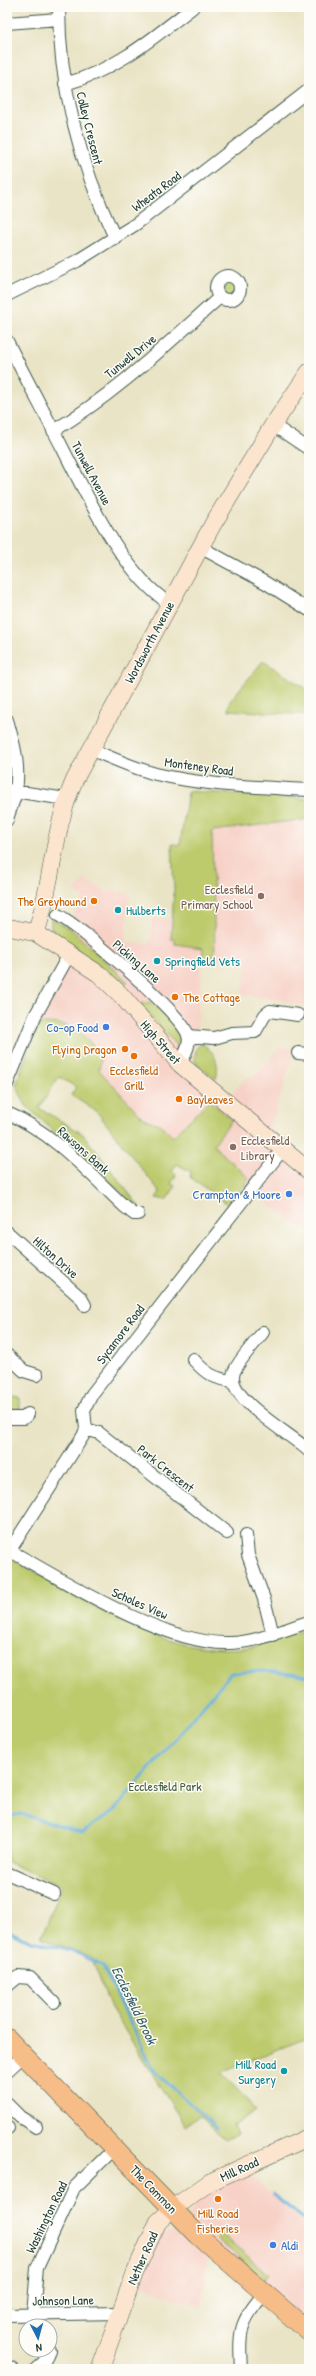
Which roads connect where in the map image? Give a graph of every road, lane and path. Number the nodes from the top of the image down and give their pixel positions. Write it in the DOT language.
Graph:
graph roads {
  1 [pos="193,7"];
  2 [pos="59,13"];
  3 [pos="7,23"];
  4 [pos="65,84"];
  5 [pos="308,92"];
  6 [pos="115,238"];
  7 [pos="7,295"];
  8 [pos="220,297"];
  9 [pos="7,341"];
  10 [pos="309,372"];
  11 [pos="273,425"];
  12 [pos="53,431"];
  13 [pos="309,449"];
  14 [pos="200,547"];
  15 [pos="170,603"];
  16 [pos="309,610"];
  17 [pos="7,720"];
  18 [pos="90,749"];
  19 [pos="309,790"];
  20 [pos="12,791"];
  21 [pos="66,799"];
  22 [pos="7,820"];
  23 [pos="58,915"];
  24 [pos="7,927"];
  25 [pos="36,933"];
  26 [pos="70,953"];
  27 [pos="298,1015"];
  28 [pos="188,1036"];
  29 [pos="180,1064"];
  30 [pos="8,1078"];
  31 [pos="7,1113"];
  32 [pos="282,1150"];
  33 [pos="308,1169"];
  34 [pos="138,1214"];
  35 [pos="7,1232"];
  36 [pos="85,1305"];
  37 [pos="263,1332"];
  38 [pos="7,1355"];
  39 [pos="193,1359"];
  40 [pos="38,1375"];
  41 [pos="233,1381"];
  42 [pos="28,1414"];
  43 [pos="7,1418"];
  44 [pos="86,1429"];
  45 [pos="309,1451"];
  46 [pos="227,1533"];
  47 [pos="246,1534"];
  48 [pos="8,1549"];
  49 [pos="309,1622"];
  50 [pos="273,1635"];
  51 [pos="7,1873"];
  52 [pos="54,1894"];
  53 [pos="7,1986"];
  54 [pos="54,2002"];
  55 [pos="7,2038"];
  56 [pos="23,2056"];
  57 [pos="7,2071"];
  58 [pos="7,2104"];
  59 [pos="36,2127"];
  60 [pos="309,2137"];
  61 [pos="115,2148"];
  62 [pos="173,2208"];
  63 [pos="264,2294"];
  64 [pos="119,2312"];
  65 [pos="33,2314"];
  66 [pos="7,2315"];
  67 [pos="309,2332"];
  68 [pos="46,2358"];
  69 [pos="7,2366"];
  70 [pos="13,2369"];
  71 [pos="36,2369"];
  72 [pos="100,2369"];
  73 [pos="241,2369"];
  1 -- 4 [label="street"];
  2 -- 3 [label="street, Colley Crescent"];
  2 -- 4 [label="street, Colley Crescent"];
  4 -- 6 [label="street, Colley Crescent"];
  5 -- 6 [label="street, Wheata Road"];
  6 -- 7 [label="street, Wheata Road"];
  8 -- 12 [label="street, Tunwell Drive"];
  9 -- 12 [label="street, Tunwell Avenue"];
  10 -- 11 [label="street, Wordsworth Avenue"];
  11 -- 13 [label="street"];
  11 -- 14 [label="street, Wordsworth Avenue"];
  12 -- 15 [label="street, Tunwell Avenue"];
  14 -- 15 [label="street, Wordsworth Avenue"];
  14 -- 16 [label="street"];
  15 -- 18 [label="street, Wordsworth Avenue"];
  17 -- 20 [label="street"];
  18 -- 19 [label="street, Monteney Road"];
  18 -- 21 [label="street, Wordsworth Avenue"];
  20 -- 21 [label="street"];
  20 -- 22 [label="street"];
  21 -- 25 [label="street, Wordsworth Avenue"];
  23 -- 28 [label="street, Picking Lane"];
  24 -- 25 [label="street, High Street"];
  25 -- 26 [label="street, High Street"];
  26 -- 29 [label="street, High Street"];
  26 -- 30 [label="street"];
  27 -- 28 [label="street"];
  28 -- 29 [label="street"];
  29 -- 32 [label="street, High Street"];
  31 -- 34 [label="street, Rawsons Bank"];
  32 -- 33 [label="street, High Street"];
  32 -- 44 [label="street, Sycamore Road"];
  35 -- 36 [label="street, Hilton Drive"];
  37 -- 41 [label="street"];
  38 -- 40 [label="street"];
  39 -- 41 [label="street"];
  41 -- 45 [label="street"];
  42 -- 43 [label="street"];
  44 -- 46 [label="street, Park Crescent"];
  44 -- 48 [label="street"];
  47 -- 50 [label="street"];
  48 -- 50 [label="street, Scholes View"];
  49 -- 50 [label="street, Scholes View"];
  51 -- 52 [label="street"];
  53 -- 54 [label="street"];
  55 -- 56 [label="main road, The Common"];
  56 -- 57 [label="street"];
  56 -- 61 [label="main road, The Common"];
  58 -- 59 [label="street"];
  60 -- 62 [label="street, Mill Road"];
  61 -- 62 [label="main road, The Common"];
  61 -- 65 [label="street, Washington Road"];
  62 -- 63 [label="main road, The Common"];
  62 -- 64 [label="street, Nether Road"];
  63 -- 67 [label="main road, The Common"];
  63 -- 73 [label="street"];
  64 -- 65 [label="street, Johnson Lane"];
  64 -- 72 [label="street, Nether Road"];
  65 -- 66 [label="street, Johnson Lane"];
  68 -- 71 [label="street"];
  69 -- 70 [label="street"];
}
